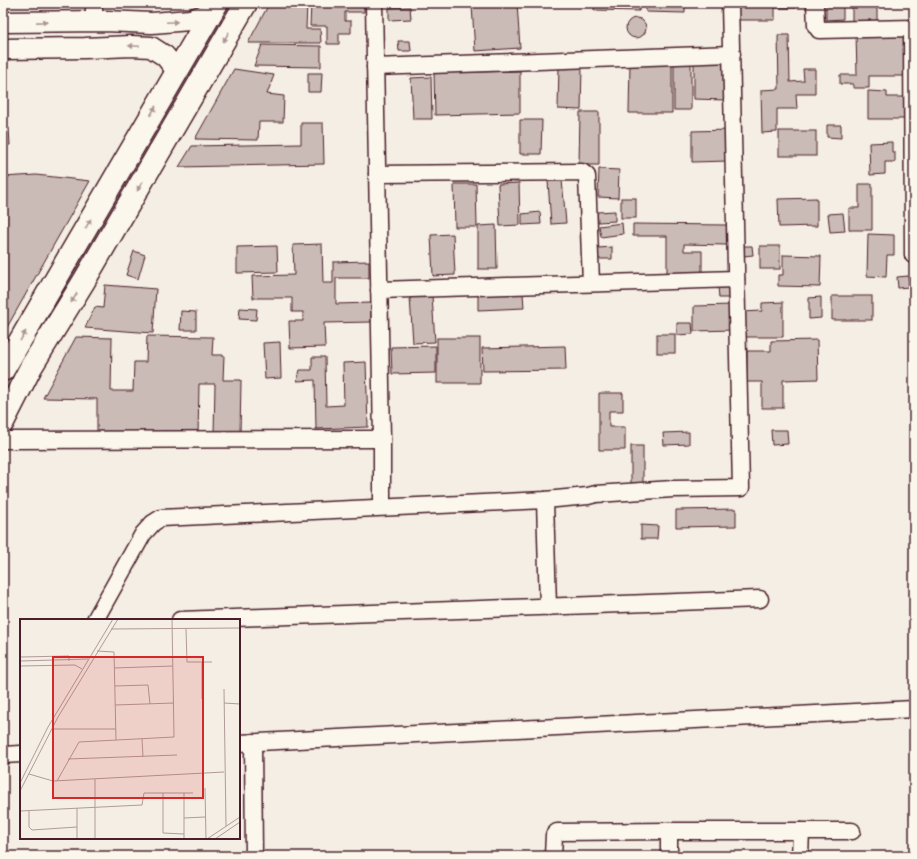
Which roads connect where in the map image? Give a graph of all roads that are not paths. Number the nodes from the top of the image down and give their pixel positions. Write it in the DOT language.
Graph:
graph roads {
  1 [pos="246,3"];
  2 [pos="374,3"];
  3 [pos="730,3"];
  4 [pos="815,3"];
  5 [pos="214,8"];
  6 [pos="94,12"];
  7 [pos="3,22"];
  8 [pos="913,28"];
  9 [pos="3,49"];
  10 [pos="732,54"];
  11 [pos="375,67"];
  12 [pos="177,72"];
  13 [pos="130,152"];
  14 [pos="157,156"];
  15 [pos="377,174"];
  16 [pos="913,255"];
  17 [pos="736,279"];
  18 [pos="591,284"];
  19 [pos="379,290"];
  20 [pos="3,370"];
  21 [pos="3,422"];
  22 [pos="382,439"];
  23 [pos="3,440"];
  24 [pos="545,500"];
  25 [pos="382,507"];
  26 [pos="760,599"];
  27 [pos="548,607"];
  28 [pos="96,619"];
  29 [pos="208,619"];
  30 [pos="914,709"];
  31 [pos="246,743"];
  32 [pos="20,754"];
  33 [pos="3,755"];
  34 [pos="669,831"];
  35 [pos="801,831"];
  36 [pos="852,831"];
  37 [pos="254,856"];
  38 [pos="553,856"];
  39 [pos="669,856"];
  40 [pos="800,856"];
  1 -- 14 [label="main road, one-way"];
  2 -- 11 [label="street"];
  3 -- 10 [label="street"];
  4 -- 8 [label="street"];
  6 -- 5 [label="street, one-way"];
  5 -- 12 [label="main road"];
  7 -- 6 [label="street, one-way"];
  8 -- 16 [label="street"];
  12 -- 9 [label="street, one-way"];
  10 -- 11 [label="street"];
  10 -- 17 [label="street"];
  11 -- 15 [label="street"];
  13 -- 12 [label="main road, one-way"];
  13 -- 14 [label="main road"];
  20 -- 13 [label="main road, one-way"];
  14 -- 21 [label="main road, one-way"];
  15 -- 18 [label="street"];
  15 -- 19 [label="street"];
  17 -- 18 [label="street"];
  17 -- 24 [label="street"];
  18 -- 19 [label="street"];
  19 -- 22 [label="street"];
  22 -- 23 [label="street"];
  22 -- 25 [label="street"];
  24 -- 25 [label="street"];
  24 -- 27 [label="street"];
  25 -- 28 [label="street"];
  26 -- 27 [label="street"];
  27 -- 29 [label="street"];
  30 -- 31 [label="street"];
  31 -- 37 [label="street"];
  32 -- 33 [label="street"];
  34 -- 35 [label="street"];
  34 -- 38 [label="street"];
  34 -- 39 [label="street"];
  35 -- 36 [label="street"];
  35 -- 40 [label="street"];
}
